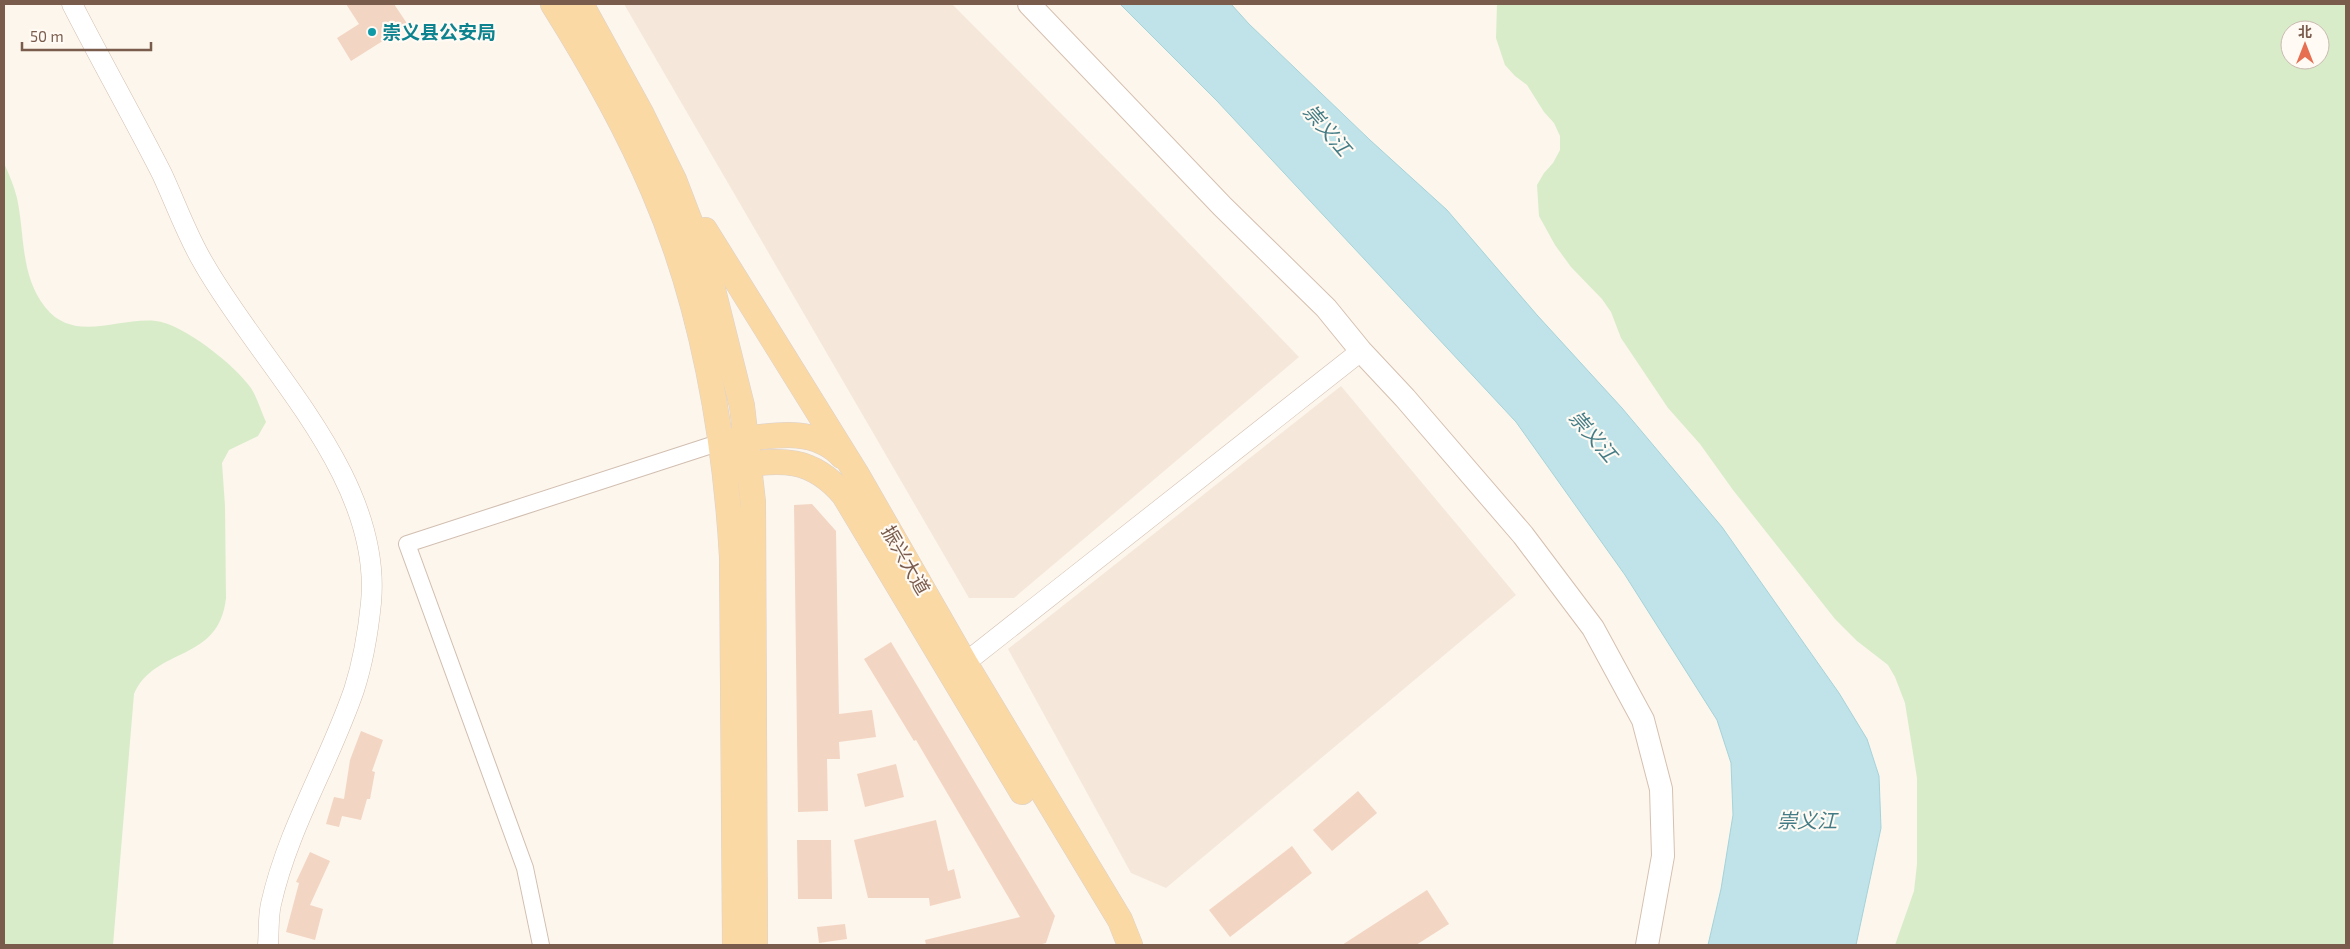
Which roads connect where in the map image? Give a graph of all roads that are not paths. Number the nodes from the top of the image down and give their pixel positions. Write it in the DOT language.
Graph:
graph roads {
  1 [pos="72,4"];
  2 [pos="553,4"];
  3 [pos="581,4"];
  4 [pos="1030,4"];
  5 [pos="674,180"];
  6 [pos="1361,351"];
  7 [pos="746,439"];
  8 [pos="721,442"];
  9 [pos="736,465"];
  10 [pos="856,473"];
  11 [pos="958,668"];
  12 [pos="268,945"];
  13 [pos="542,945"];
  14 [pos="735,945"];
  15 [pos="755,945"];
  16 [pos="1112,945"];
  17 [pos="1130,945"];
  18 [pos="1647,945"];
  1 -- 12 [label="street"];
  2 -- 8 [label="main road"];
  3 -- 5 [label="main road"];
  4 -- 6 [label="main road"];
  5 -- 7 [label="main road"];
  5 -- 10 [label="main road, 振兴大道"];
  6 -- 11 [label="street"];
  6 -- 18 [label="main road"];
  7 -- 8 [label="main road"];
  7 -- 9 [label="main road"];
  7 -- 10 [label="main road"];
  8 -- 9 [label="main road"];
  8 -- 13 [label="street"];
  9 -- 11 [label="main road, 振兴大道"];
  9 -- 14 [label="main road"];
  9 -- 15 [label="main road"];
  10 -- 11 [label="main road, 振兴大道"];
  11 -- 16 [label="main road, 振兴大道"];
  11 -- 17 [label="main road, 振兴大道"];
}
